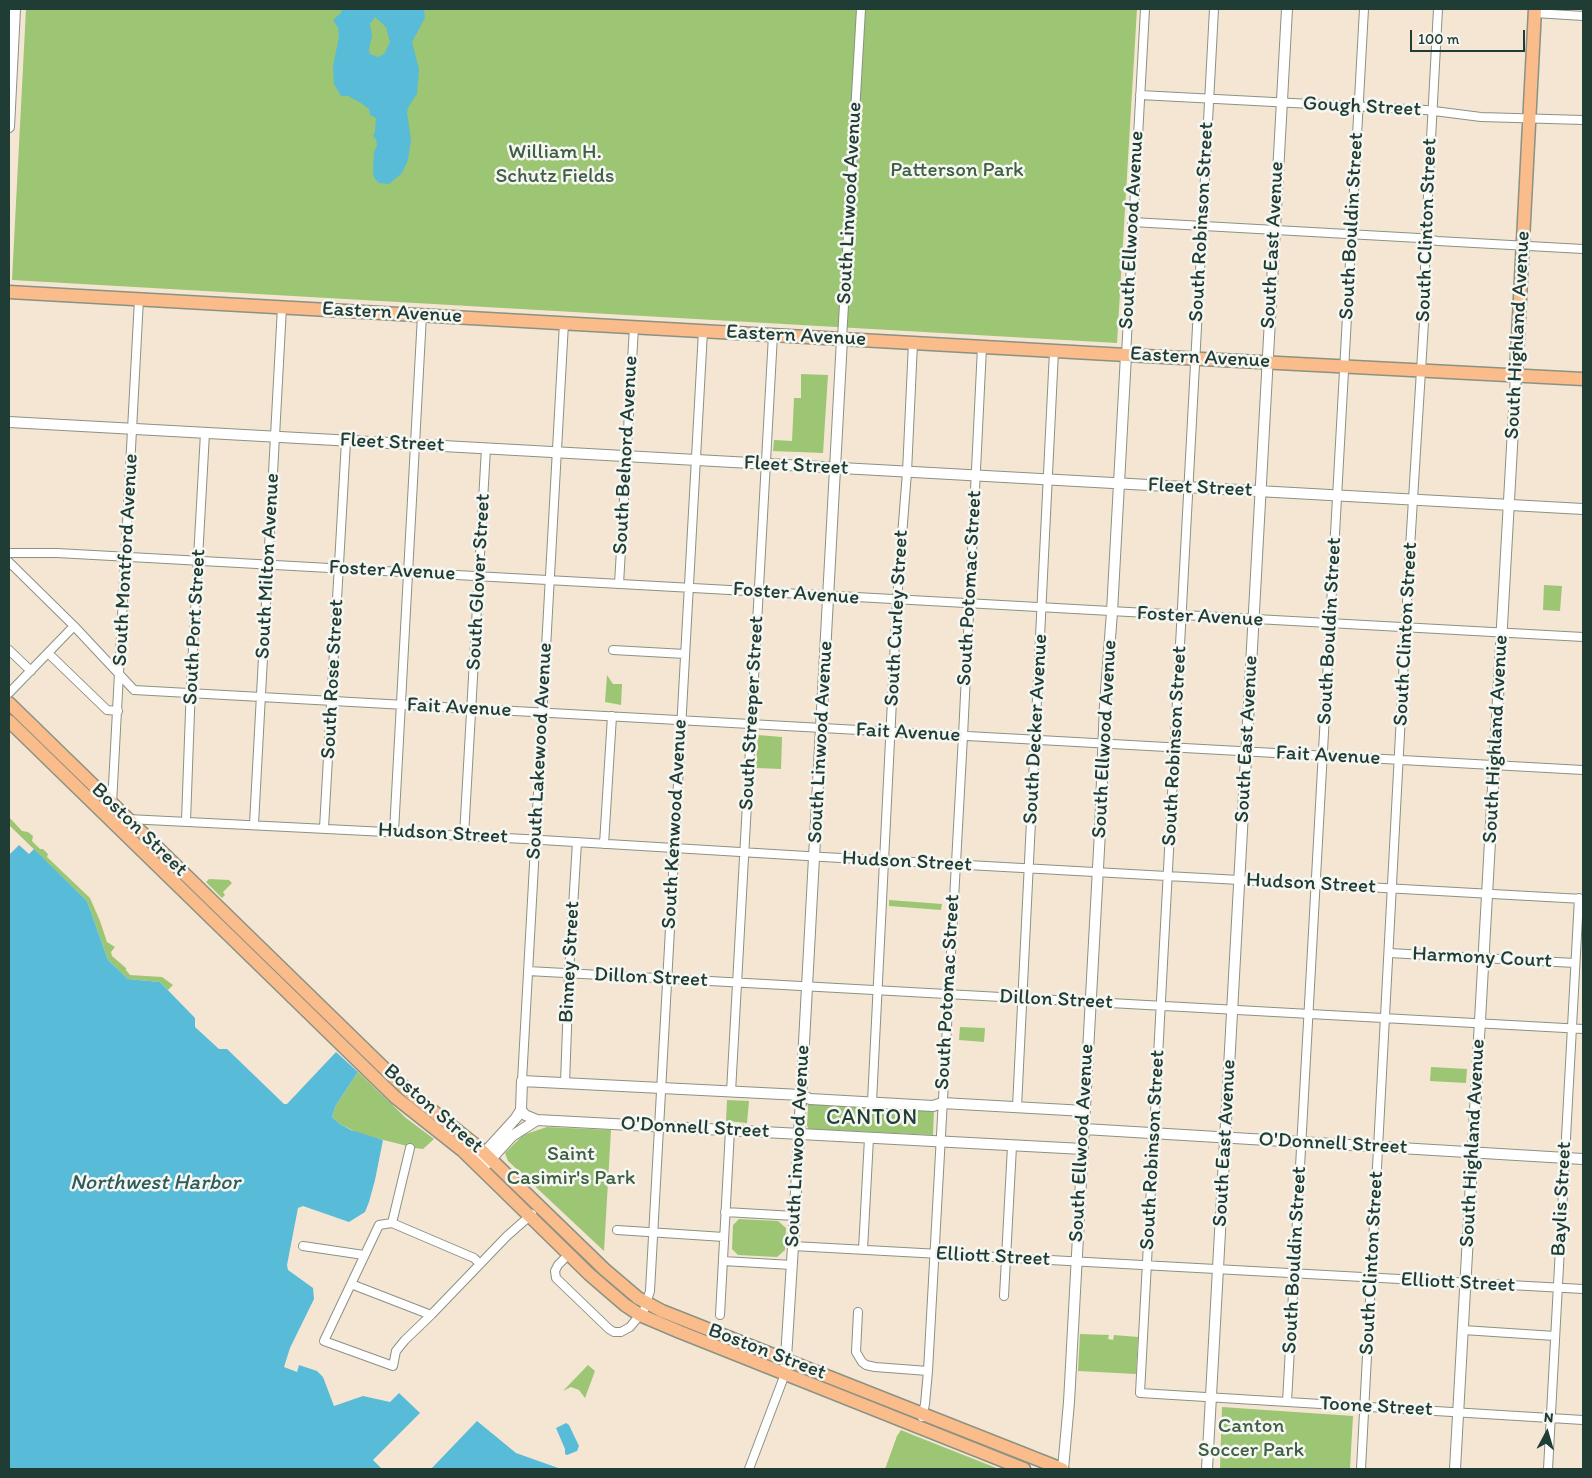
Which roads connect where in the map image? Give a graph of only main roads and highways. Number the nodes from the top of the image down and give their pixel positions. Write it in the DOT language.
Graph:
graph roads {
  1 [pos="1535,11"];
  2 [pos="9,292"];
  3 [pos="1516,375"];
  4 [pos="1583,379"];
  5 [pos="9,702"];
  6 [pos="9,720"];
  7 [pos="643,1310"];
  8 [pos="1024,1469"];
  9 [pos="1063,1469"];
  1 -- 3 [label="main road, South Highland Avenue"];
  2 -- 3 [label="main road, Eastern Avenue"];
  3 -- 4 [label="main road, Eastern Avenue"];
  5 -- 7 [label="main road, Boston Street"];
  6 -- 7 [label="main road, Boston Street"];
  7 -- 8 [label="main road, Boston Street"];
  7 -- 9 [label="main road, Boston Street"];
}
